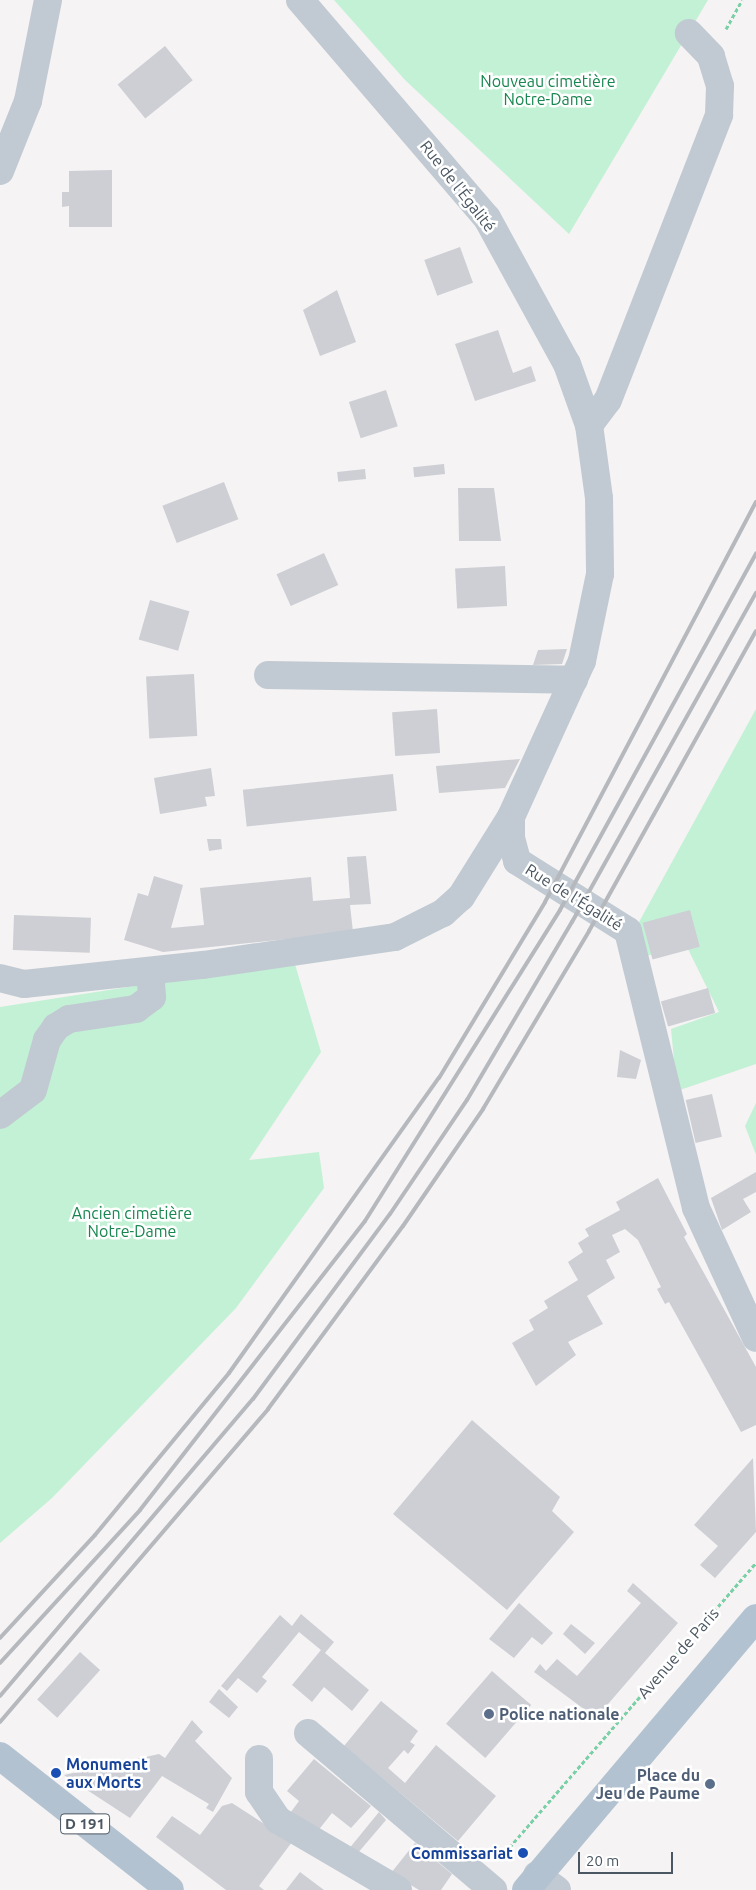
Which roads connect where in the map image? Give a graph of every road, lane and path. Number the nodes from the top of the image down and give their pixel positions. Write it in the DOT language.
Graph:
graph roads {
  1 [pos="48,0"];
  2 [pos="300,0"];
  3 [pos="689,33"];
  4 [pos="0,172"];
  5 [pos="589,425"];
  6 [pos="268,675"];
  7 [pos="574,680"];
  8 [pos="511,817"];
  9 [pos="150,971"];
  10 [pos="0,978"];
  11 [pos="0,1115"];
  12 [pos="756,1338"];
  13 [pos="756,1562"];
  14 [pos="756,1618"];
  15 [pos="308,1733"];
  16 [pos="0,1756"];
  17 [pos="259,1759"];
  18 [pos="487,1885"];
  19 [pos="540,1885"];
  20 [pos="170,1890"];
  21 [pos="398,1890"];
  1 -- 4 [label="street"];
  2 -- 5 [label="street, Rue de l'Égalité"];
  3 -- 5 [label="street"];
  5 -- 7 [label="street, Rue de l'Égalité"];
  6 -- 7 [label="street"];
  7 -- 8 [label="street, Rue de l'Égalité"];
  8 -- 9 [label="street"];
  8 -- 12 [label="street, Rue de l'Égalité"];
  9 -- 10 [label="street"];
  9 -- 11 [label="street"];
  13 -- 18 [label="path, Avenue de Paris"];
  14 -- 19 [label="main road"];
  15 -- 18 [label="street"];
  16 -- 20 [label="main road, D 191"];
  17 -- 21 [label="street"];
}
